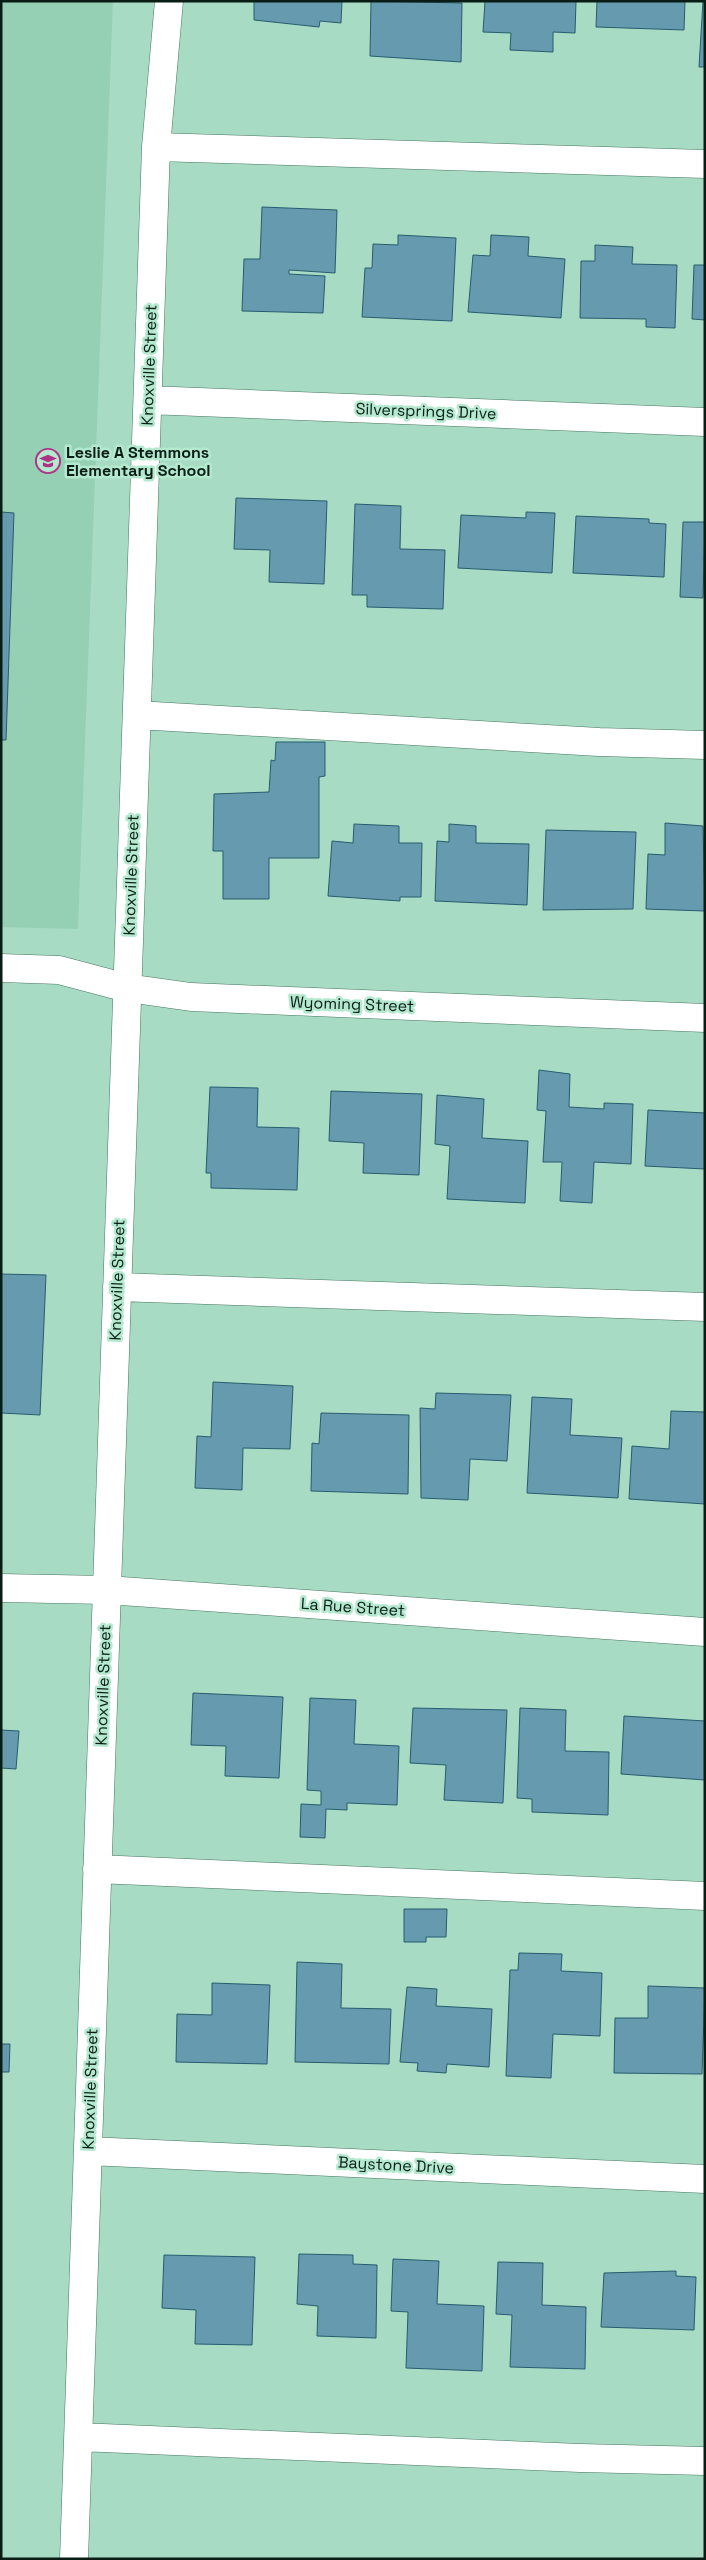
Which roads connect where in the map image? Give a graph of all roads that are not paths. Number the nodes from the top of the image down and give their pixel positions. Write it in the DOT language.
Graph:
graph roads {
  1 [pos="169,1"];
  2 [pos="156,146"];
  3 [pos="705,164"];
  4 [pos="148,400"];
  5 [pos="705,422"];
  6 [pos="137,715"];
  7 [pos="705,745"];
  8 [pos="1,968"];
  9 [pos="127,988"];
  10 [pos="705,1018"];
  11 [pos="117,1287"];
  12 [pos="705,1307"];
  13 [pos="1,1588"];
  14 [pos="107,1590"];
  15 [pos="705,1632"];
  16 [pos="97,1870"];
  17 [pos="705,1896"];
  18 [pos="88,2151"];
  19 [pos="705,2179"];
  20 [pos="79,2437"];
  21 [pos="705,2460"];
  22 [pos="74,2559"];
  1 -- 2 [label="street, Knoxville Street"];
  2 -- 3 [label="street"];
  2 -- 4 [label="street, Knoxville Street"];
  4 -- 5 [label="street, Silversprings Drive"];
  4 -- 6 [label="street, Knoxville Street"];
  6 -- 7 [label="street"];
  6 -- 9 [label="street, Knoxville Street"];
  8 -- 9 [label="street, Wyoming Street"];
  9 -- 10 [label="street, Wyoming Street"];
  9 -- 11 [label="street, Knoxville Street"];
  11 -- 12 [label="street"];
  11 -- 14 [label="street, Knoxville Street"];
  13 -- 14 [label="street, La Rue Street"];
  14 -- 15 [label="street, La Rue Street"];
  14 -- 16 [label="street, Knoxville Street"];
  16 -- 17 [label="street"];
  16 -- 18 [label="street, Knoxville Street"];
  18 -- 19 [label="street, Baystone Drive"];
  18 -- 20 [label="street, Knoxville Street"];
  20 -- 21 [label="street"];
  20 -- 22 [label="street, Knoxville Street"];
}
